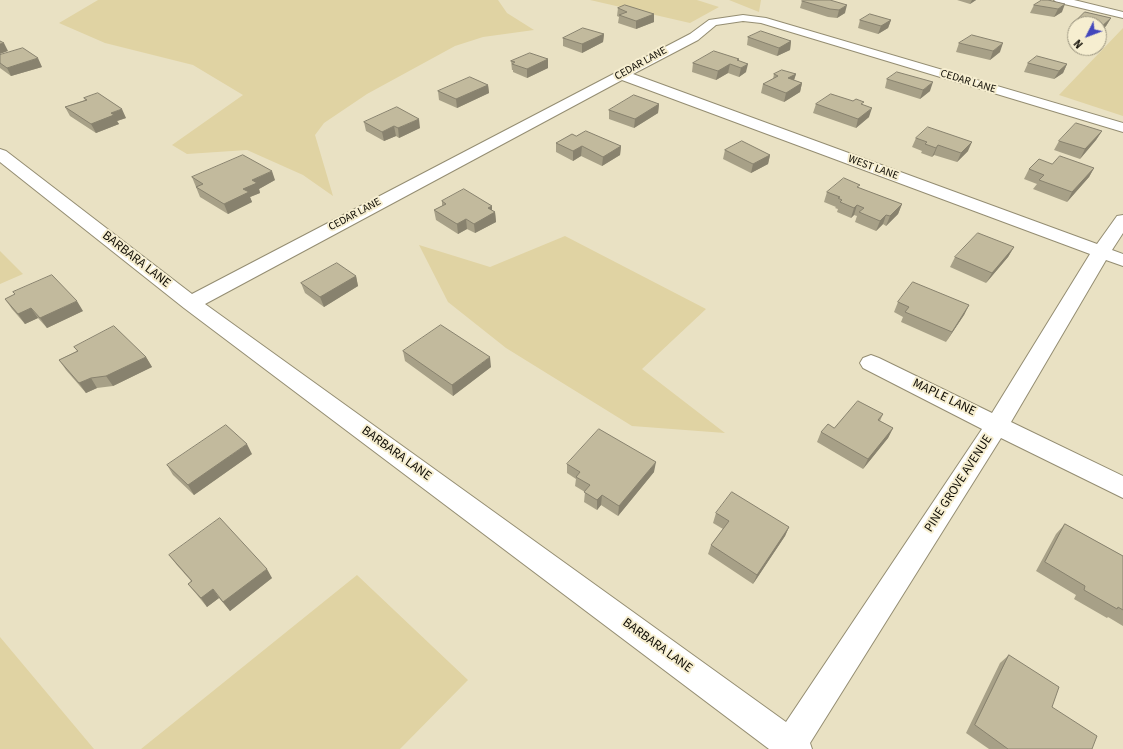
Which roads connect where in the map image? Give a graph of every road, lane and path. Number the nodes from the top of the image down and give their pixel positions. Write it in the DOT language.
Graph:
graph roads {
  1 [pos="1060,0"];
  2 [pos="1123,15"];
  3 [pos="622,75"];
  4 [pos="1123,128"];
  5 [pos="0,154"];
  6 [pos="1123,220"];
  7 [pos="1112,256"];
  8 [pos="191,303"];
  9 [pos="871,362"];
  10 [pos="998,425"];
  11 [pos="1123,488"];
  12 [pos="793,747"];
  1 -- 2 [label="street"];
  3 -- 4 [label="street, CEDAR LANE"];
  3 -- 7 [label="street, WEST LANE"];
  3 -- 8 [label="street, CEDAR LANE"];
  5 -- 8 [label="street, BARBARA LANE"];
  6 -- 7 [label="street, PINE GROVE AVENUE"];
  7 -- 10 [label="street, PINE GROVE AVENUE"];
  8 -- 12 [label="street, BARBARA LANE"];
  9 -- 10 [label="street, MAPLE LANE"];
  10 -- 11 [label="street, MAPLE LANE"];
  10 -- 12 [label="street, PINE GROVE AVENUE"];
}
